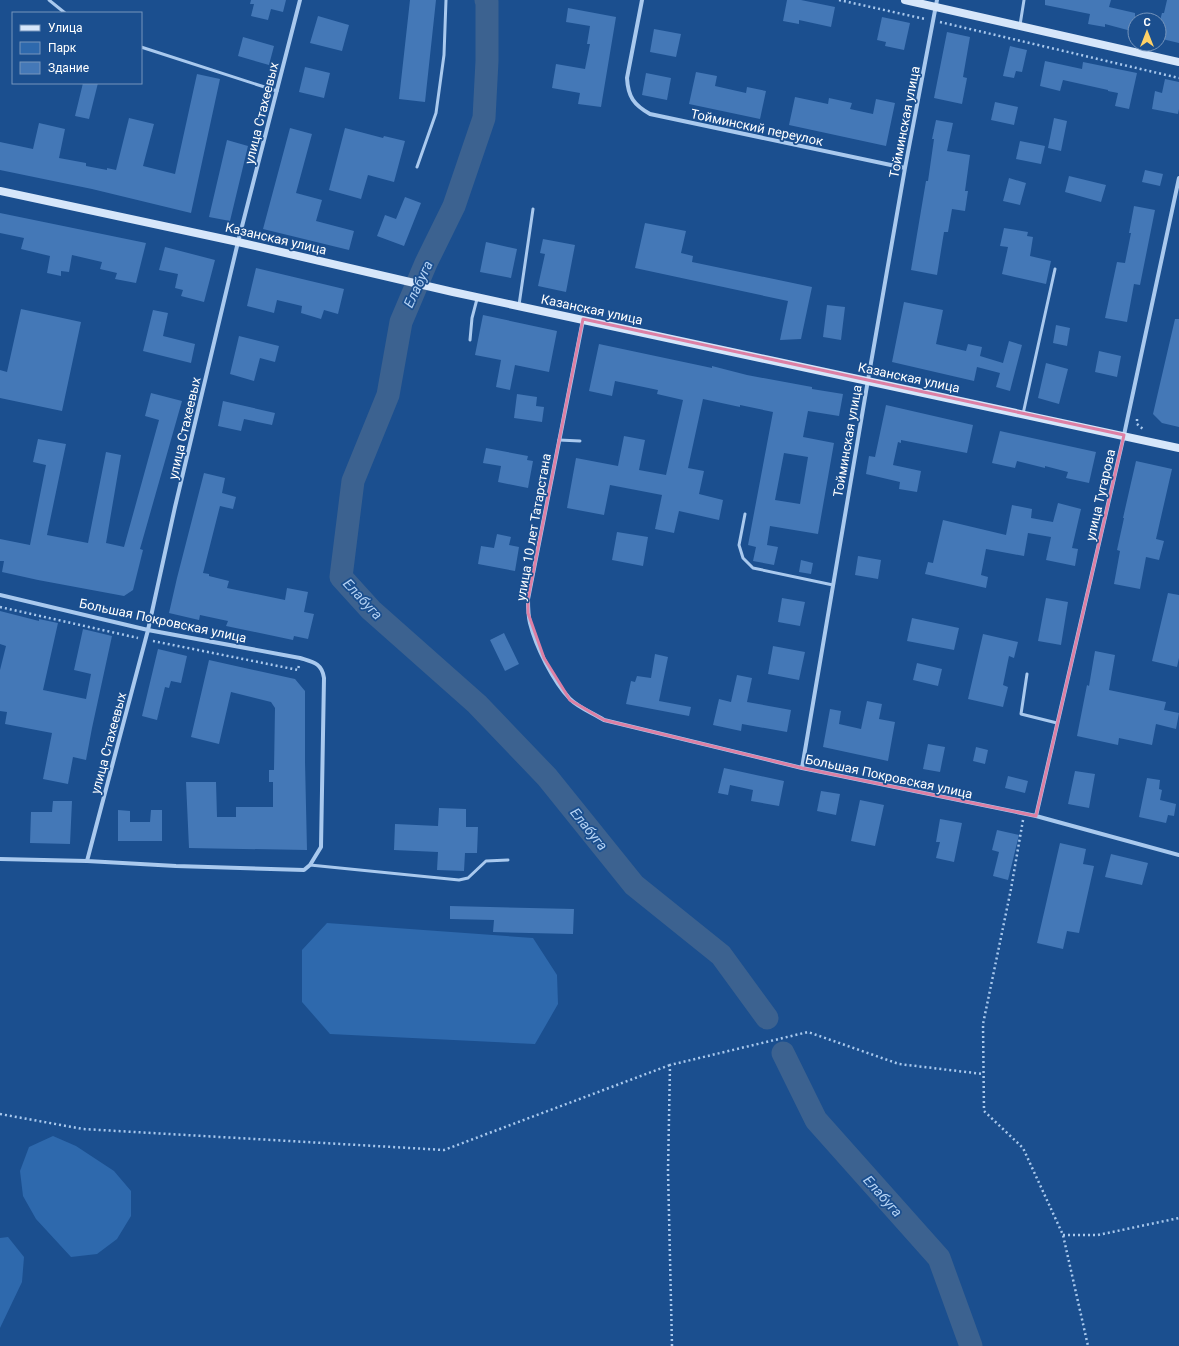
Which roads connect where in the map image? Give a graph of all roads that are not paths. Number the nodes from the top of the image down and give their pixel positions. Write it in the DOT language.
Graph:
graph roads {
  1 [pos="49,0"];
  2 [pos="300,0"];
  3 [pos="446,0"];
  4 [pos="642,0"];
  5 [pos="905,0"];
  6 [pos="1024,0"];
  7 [pos="936,3"];
  8 [pos="64,12"];
  9 [pos="1019,26"];
  10 [pos="142,47"];
  11 [pos="1179,62"];
  12 [pos="277,91"];
  13 [pos="417,167"];
  14 [pos="905,168"];
  15 [pos="1179,178"];
  16 [pos="0,191"];
  17 [pos="533,209"];
  18 [pos="238,242"];
  19 [pos="1055,269"];
  20 [pos="477,297"];
  21 [pos="519,306"];
  22 [pos="583,319"];
  23 [pos="470,340"];
  24 [pos="868,380"];
  25 [pos="1023,414"];
  26 [pos="1124,435"];
  27 [pos="559,440"];
  28 [pos="580,441"];
  29 [pos="1179,448"];
  30 [pos="745,514"];
  31 [pos="833,585"];
  32 [pos="0,595"];
  33 [pos="148,630"];
  34 [pos="1027,674"];
  35 [pos="596,715"];
  36 [pos="1057,723"];
  37 [pos="802,768"];
  38 [pos="1036,816"];
  39 [pos="1179,855"];
  40 [pos="0,859"];
  41 [pos="508,860"];
  42 [pos="87,861"];
  43 [pos="310,865"];
  1 -- 8 [label="lane"];
  2 -- 12 [label="street, улица Стахеевых"];
  3 -- 13 [label="lane"];
  4 -- 14 [label="street, Тойминский переулок"];
  5 -- 7 [label="street"];
  6 -- 9 [label="lane"];
  7 -- 9 [label="street"];
  7 -- 14 [label="street, Тойминская улица"];
  9 -- 11 [label="street"];
  10 -- 12 [label="lane"];
  12 -- 18 [label="street, улица Стахеевых"];
  14 -- 24 [label="street, Тойминская улица"];
  15 -- 26 [label="street, улица Тугарова"];
  16 -- 18 [label="street, Казанская улица"];
  17 -- 21 [label="lane"];
  18 -- 20 [label="street, Казанская улица"];
  18 -- 33 [label="street, улица Стахеевых"];
  19 -- 25 [label="lane"];
  20 -- 21 [label="street, Казанская улица"];
  20 -- 23 [label="lane"];
  21 -- 22 [label="street, Казанская улица"];
  22 -- 24 [label="street, Казанская улица"];
  22 -- 27 [label="street, улица 10 лет Татарстана"];
  24 -- 25 [label="street, Казанская улица"];
  24 -- 31 [label="street, Тойминская улица"];
  25 -- 26 [label="street, Казанская улица"];
  26 -- 29 [label="street, Казанская улица"];
  26 -- 36 [label="street, улица Тугарова"];
  27 -- 28 [label="lane"];
  27 -- 35 [label="street, улица 10 лет Татарстана"];
  30 -- 31 [label="lane"];
  31 -- 37 [label="street, Тойминская улица"];
  32 -- 33 [label="street, Большая Покровская улица"];
  33 -- 42 [label="street, улица Стахеевых"];
  33 -- 43 [label="street, Большая Покровская улица"];
  34 -- 36 [label="lane"];
  35 -- 37 [label="street, Большая Покровская улица"];
  36 -- 38 [label="street, улица Тугарова"];
  37 -- 38 [label="street, Большая Покровская улица"];
  38 -- 39 [label="street, Большая Покровская улица"];
  40 -- 42 [label="street"];
  41 -- 43 [label="lane"];
  42 -- 43 [label="street"];
}
